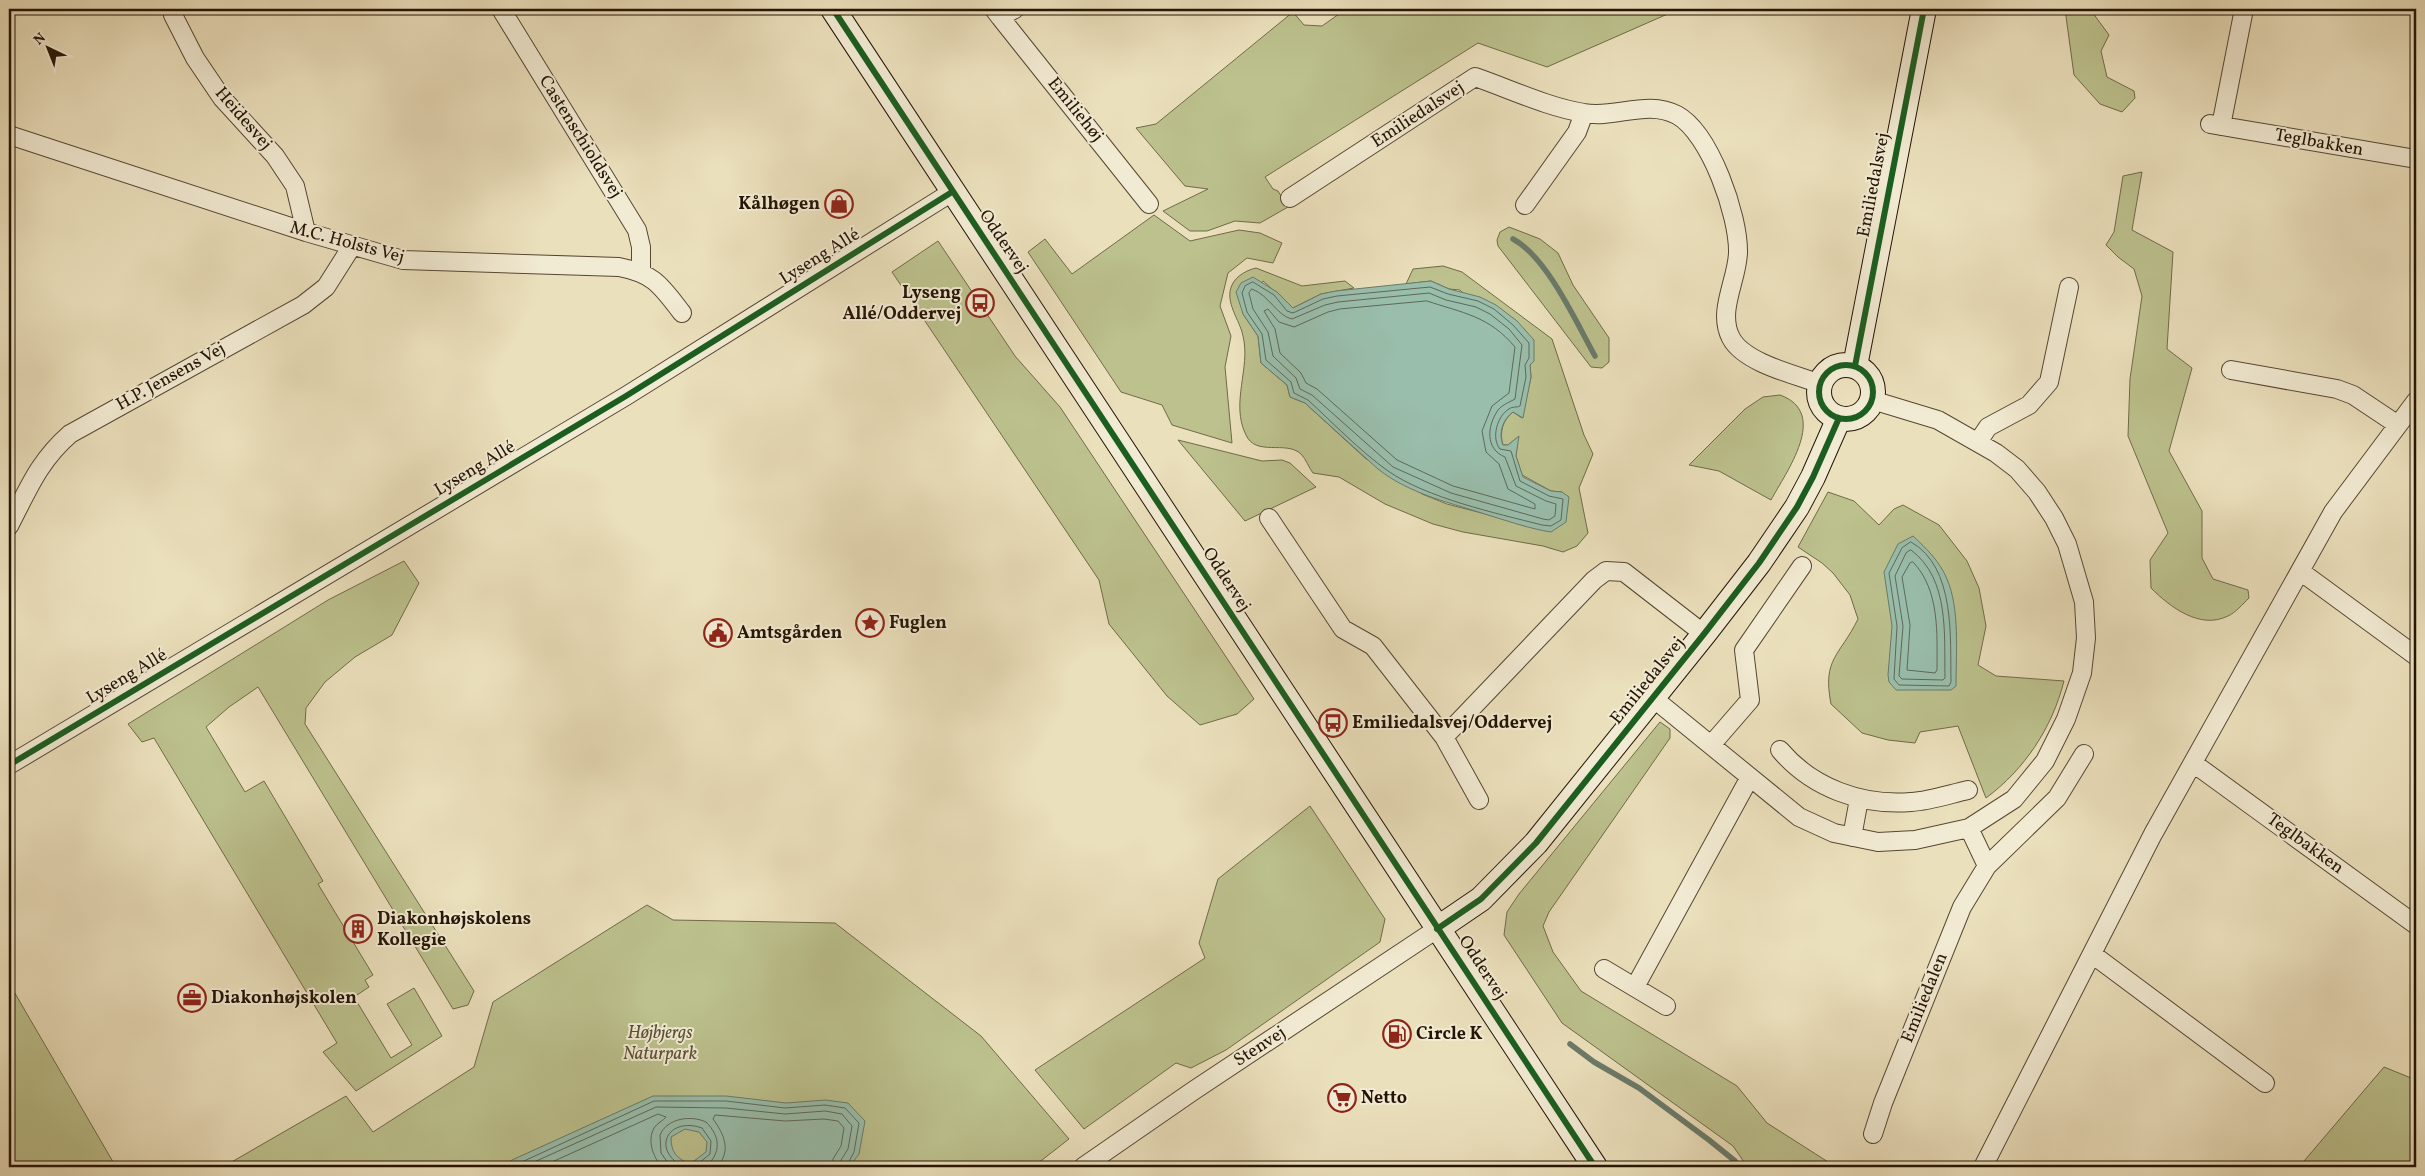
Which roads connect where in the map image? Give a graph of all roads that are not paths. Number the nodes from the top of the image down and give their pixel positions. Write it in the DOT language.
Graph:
graph roads {
  1 [pos="172,9"];
  2 [pos="501,9"];
  3 [pos="832,9"];
  4 [pos="1924,9"];
  5 [pos="2244,9"];
  6 [pos="1003,11"];
  7 [pos="1584,113"];
  8 [pos="9,135"];
  9 [pos="2416,159"];
  10 [pos="952,192"];
  11 [pos="1290,198"];
  12 [pos="1149,204"];
  13 [pos="1525,205"];
  14 [pos="306,232"];
  15 [pos="352,246"];
  16 [pos="641,271"];
  17 [pos="2069,287"];
  18 [pos="682,313"];
  19 [pos="1855,366"];
  20 [pos="2231,370"];
  21 [pos="1821,384"];
  22 [pos="1872,400"];
  23 [pos="2416,401"];
  24 [pos="1839,418"];
  25 [pos="2398,425"];
  26 [pos="1978,442"];
  27 [pos="1269,518"];
  28 [pos="9,526"];
  29 [pos="1802,566"];
  30 [pos="2300,571"];
  31 [pos="1704,634"];
  32 [pos="2416,656"];
  33 [pos="1653,698"];
  34 [pos="1444,737"];
  35 [pos="1710,745"];
  36 [pos="1780,750"];
  37 [pos="2084,754"];
  38 [pos="2193,763"];
  39 [pos="9,765"];
  40 [pos="1750,777"];
  41 [pos="1968,790"];
  42 [pos="1859,799"];
  43 [pos="1480,800"];
  44 [pos="1969,828"];
  45 [pos="1852,837"];
  46 [pos="1987,866"];
  47 [pos="2416,925"];
  48 [pos="1437,928"];
  49 [pos="2092,954"];
  50 [pos="1604,969"];
  51 [pos="1635,987"];
  52 [pos="1666,1006"];
  53 [pos="2265,1083"];
  54 [pos="1873,1134"];
  55 [pos="1989,1165"];
  56 [pos="1083,1167"];
  57 [pos="1595,1167"];
  1 -- 14 [label="street, Heidesvej"];
  2 -- 16 [label="street, Castenschioldsvej"];
  3 -- 10 [label="street, Oddervej"];
  4 -- 19 [label="street, Emiliedalsvej"];
  5 -- 9 [label="street, Teglbakken"];
  6 -- 12 [label="street, Emiliehøj"];
  7 -- 11 [label="street, Emiliedalsvej"];
  7 -- 13 [label="street"];
  7 -- 21 [label="street, Emiliedalsvej"];
  8 -- 14 [label="street, M.C. Holsts Vej"];
  10 -- 39 [label="street, Lyseng Allé"];
  10 -- 48 [label="street, Oddervej"];
  14 -- 15 [label="street, M.C. Holsts Vej"];
  15 -- 16 [label="street, M.C. Holsts Vej"];
  15 -- 28 [label="street, H.P. Jensens Vej"];
  16 -- 18 [label="street"];
  17 -- 26 [label="street"];
  19 -- 21 [label="street"];
  19 -- 22 [label="street"];
  20 -- 25 [label="street"];
  21 -- 24 [label="street"];
  22 -- 24 [label="street"];
  22 -- 26 [label="street"];
  23 -- 25 [label="street"];
  24 -- 31 [label="street, Emiliedalsvej"];
  25 -- 30 [label="street"];
  26 -- 44 [label="street"];
  27 -- 34 [label="street"];
  29 -- 35 [label="street"];
  30 -- 32 [label="street"];
  30 -- 38 [label="street"];
  31 -- 33 [label="street, Emiliedalsvej"];
  31 -- 34 [label="street, Emiliedalsvej"];
  33 -- 35 [label="street"];
  33 -- 48 [label="street, Emiliedalsvej"];
  34 -- 43 [label="street"];
  35 -- 40 [label="street"];
  36 -- 42 [label="street"];
  37 -- 46 [label="street, Emiliedalen"];
  38 -- 47 [label="street, Teglbakken"];
  38 -- 49 [label="street"];
  40 -- 45 [label="street"];
  40 -- 51 [label="street"];
  41 -- 42 [label="street"];
  42 -- 45 [label="street"];
  44 -- 45 [label="street"];
  44 -- 46 [label="street"];
  46 -- 54 [label="street, Emiliedalen"];
  48 -- 56 [label="street, Stenvej"];
  48 -- 57 [label="street, Oddervej"];
  49 -- 53 [label="street"];
  49 -- 55 [label="street"];
  50 -- 51 [label="street"];
  51 -- 52 [label="street"];
}
